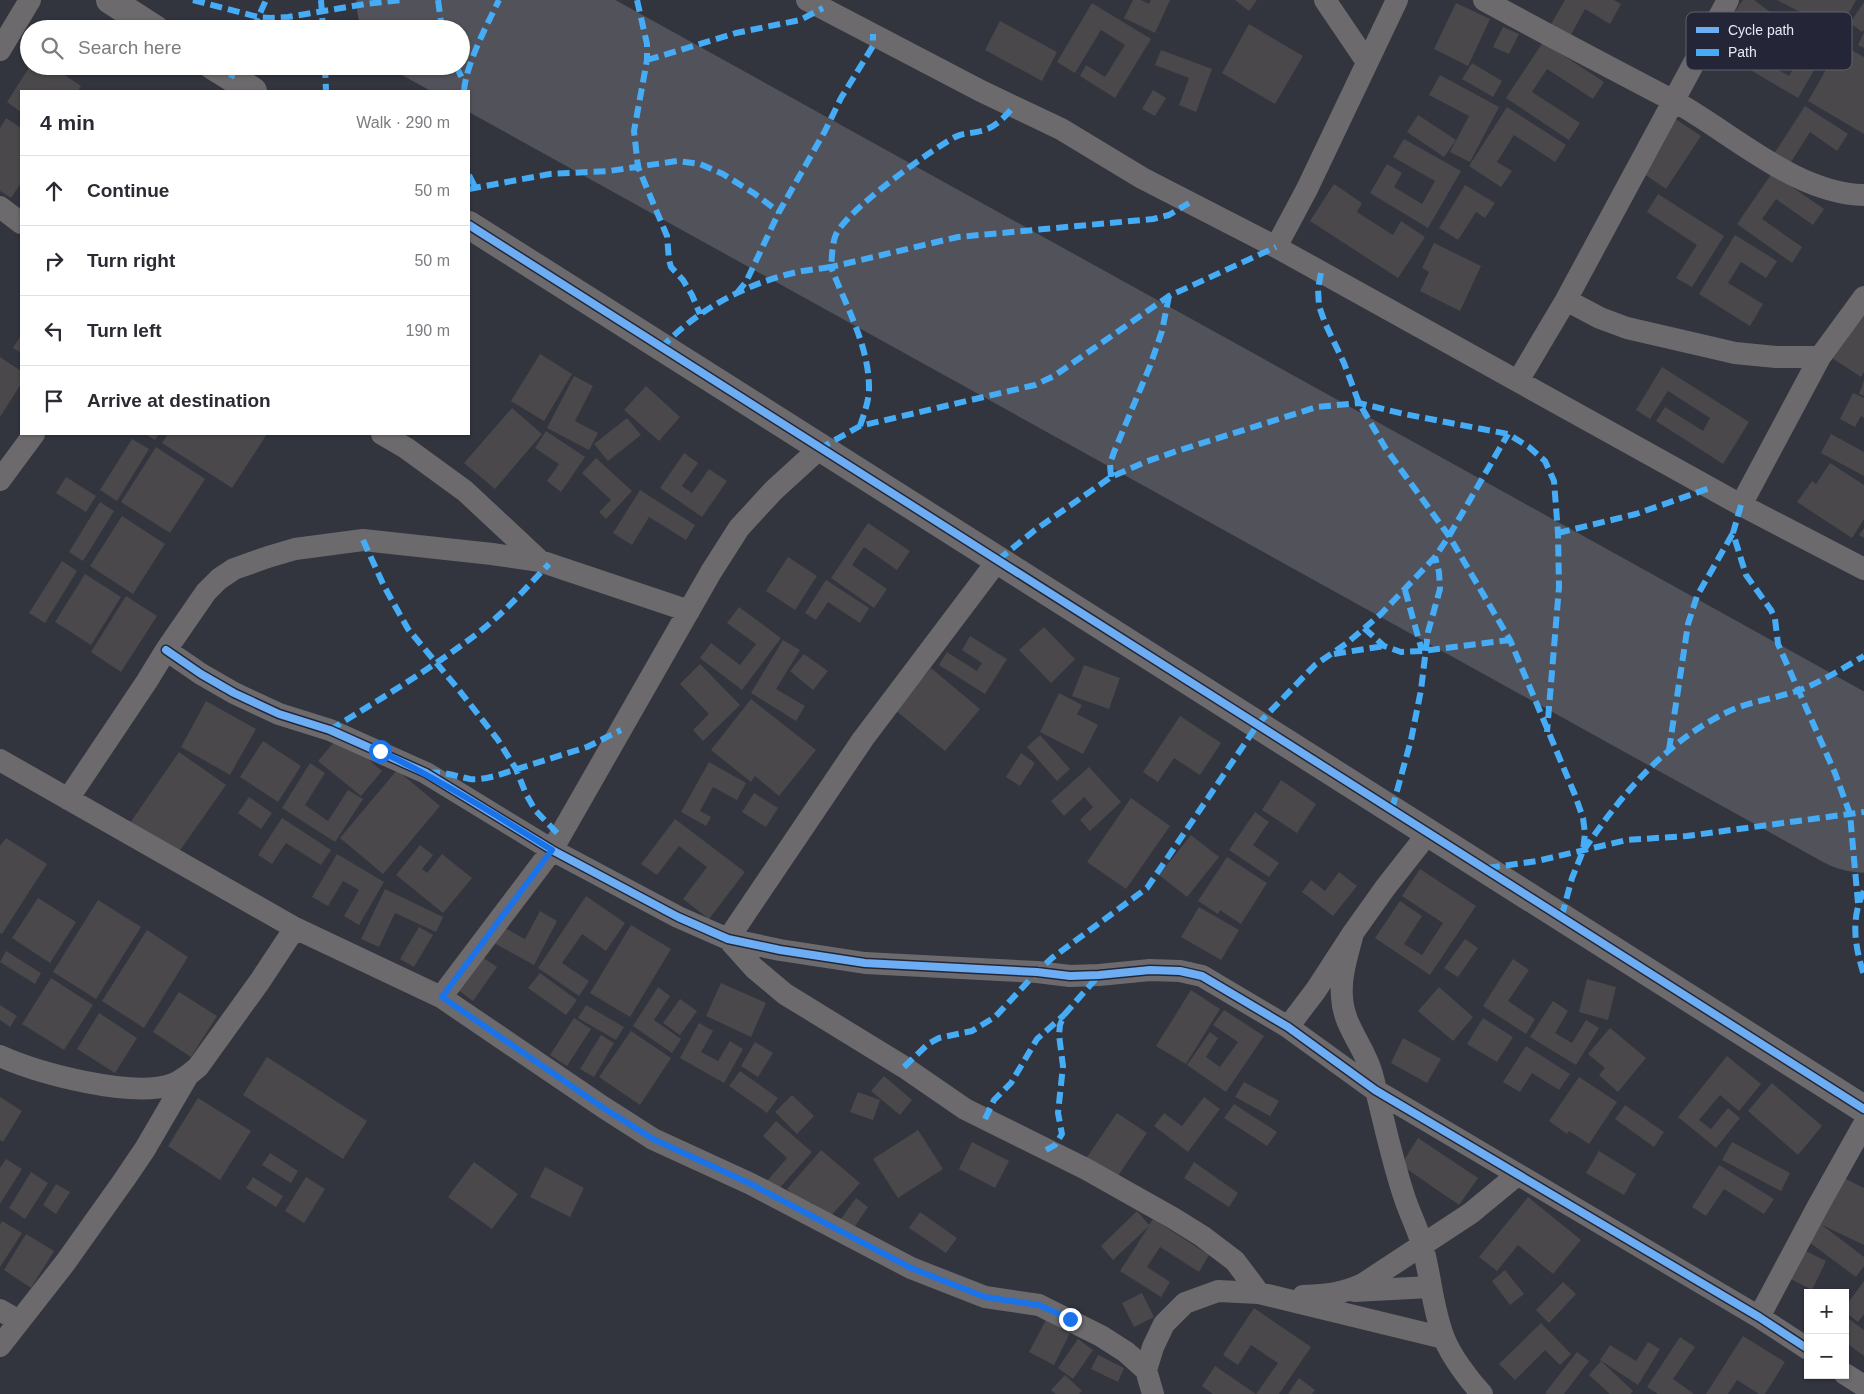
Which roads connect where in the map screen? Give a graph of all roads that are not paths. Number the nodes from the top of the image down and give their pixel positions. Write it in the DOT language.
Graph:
graph roads {
  1 [pos="30,0"];
  2 [pos="110,0"];
  3 [pos="807,0"];
  4 [pos="1325,0"];
  5 [pos="1397,0"];
  6 [pos="1484,0"];
  7 [pos="1728,0"];
  8 [pos="1722,12"];
  9 [pos="141,20"];
  10 [pos="0,50"];
  11 [pos="1366,62"];
  12 [pos="1691,70"];
  13 [pos="228,75"];
  14 [pos="251,90"];
  15 [pos="1674,101"];
  16 [pos="1864,195"];
  17 [pos="0,207"];
  18 [pos="20,222"];
  19 [pos="470,226"];
  20 [pos="1276,247"];
  21 [pos="1864,297"];
  22 [pos="1566,300"];
  23 [pos="1820,357"];
  24 [pos="1518,381"];
  25 [pos="33,435"];
  26 [pos="384,435"];
  27 [pos="819,449"];
  28 [pos="0,480"];
  29 [pos="1740,505"];
  30 [pos="998,560"];
  31 [pos="540,561"];
  32 [pos="1864,569"];
  33 [pos="689,611"];
  34 [pos="166,650"];
  35 [pos="0,760"];
  36 [pos="68,799"];
  37 [pos="1429,832"];
  38 [pos="552,850"];
  39 [pos="295,928"];
  40 [pos="1353,933"];
  41 [pos="728,939"];
  42 [pos="442,997"];
  43 [pos="1288,1027"];
  44 [pos="0,1056"];
  45 [pos="187,1077"];
  46 [pos="1375,1090"];
  47 [pos="1864,1109"];
  48 [pos="1864,1124"];
  49 [pos="1517,1175"];
  50 [pos="1422,1245"];
  51 [pos="1430,1286"];
  52 [pos="1348,1292"];
  53 [pos="1269,1295"];
  54 [pos="9,1316"];
  55 [pos="1759,1317"];
  56 [pos="1444,1338"];
  57 [pos="0,1346"];
  58 [pos="1804,1346"];
  59 [pos="1146,1370"];
  60 [pos="1849,1377"];
  61 [pos="1864,1386"];
  62 [pos="1153,1394"];
  63 [pos="1482,1394"];
  1 -- 10 [label="street"];
  2 -- 9 [label="street"];
  3 -- 20 [label="street"];
  4 -- 11 [label="street"];
  5 -- 11 [label="street"];
  6 -- 15 [label="street"];
  7 -- 8 [label="street"];
  11 -- 20 [label="street"];
  12 -- 15 [label="street"];
  13 -- 14 [label="street"];
  15 -- 16 [label="street"];
  15 -- 22 [label="street"];
  17 -- 18 [label="street"];
  19 -- 27 [label="street"];
  20 -- 24 [label="street"];
  21 -- 23 [label="street"];
  22 -- 23 [label="street"];
  22 -- 24 [label="street"];
  23 -- 29 [label="street"];
  24 -- 29 [label="street"];
  25 -- 28 [label="street"];
  26 -- 31 [label="street"];
  27 -- 30 [label="street"];
  27 -- 33 [label="street"];
  29 -- 32 [label="street"];
  30 -- 37 [label="street"];
  30 -- 41 [label="street"];
  31 -- 33 [label="street"];
  31 -- 34 [label="street"];
  33 -- 38 [label="street"];
  34 -- 36 [label="street"];
  34 -- 38 [label="street"];
  35 -- 36 [label="street"];
  36 -- 39 [label="street"];
  37 -- 40 [label="street"];
  37 -- 47 [label="street"];
  38 -- 41 [label="street"];
  38 -- 42 [label="street"];
  39 -- 42 [label="street"];
  39 -- 45 [label="street"];
  40 -- 43 [label="street"];
  40 -- 46 [label="street"];
  41 -- 43 [label="street"];
  41 -- 53 [label="street"];
  42 -- 59 [label="street"];
  43 -- 46 [label="street"];
  44 -- 45 [label="street"];
  45 -- 54 [label="street"];
  46 -- 49 [label="street"];
  46 -- 50 [label="street"];
  48 -- 55 [label="street"];
  49 -- 50 [label="street"];
  49 -- 55 [label="street"];
  50 -- 51 [label="street"];
  50 -- 52 [label="street"];
  51 -- 52 [label="street"];
  51 -- 56 [label="street"];
  52 -- 53 [label="street"];
  53 -- 56 [label="street"];
  53 -- 59 [label="street"];
  54 -- 57 [label="street"];
  55 -- 58 [label="street"];
  56 -- 63 [label="street"];
  59 -- 62 [label="street"];
  60 -- 61 [label="street"];
}
